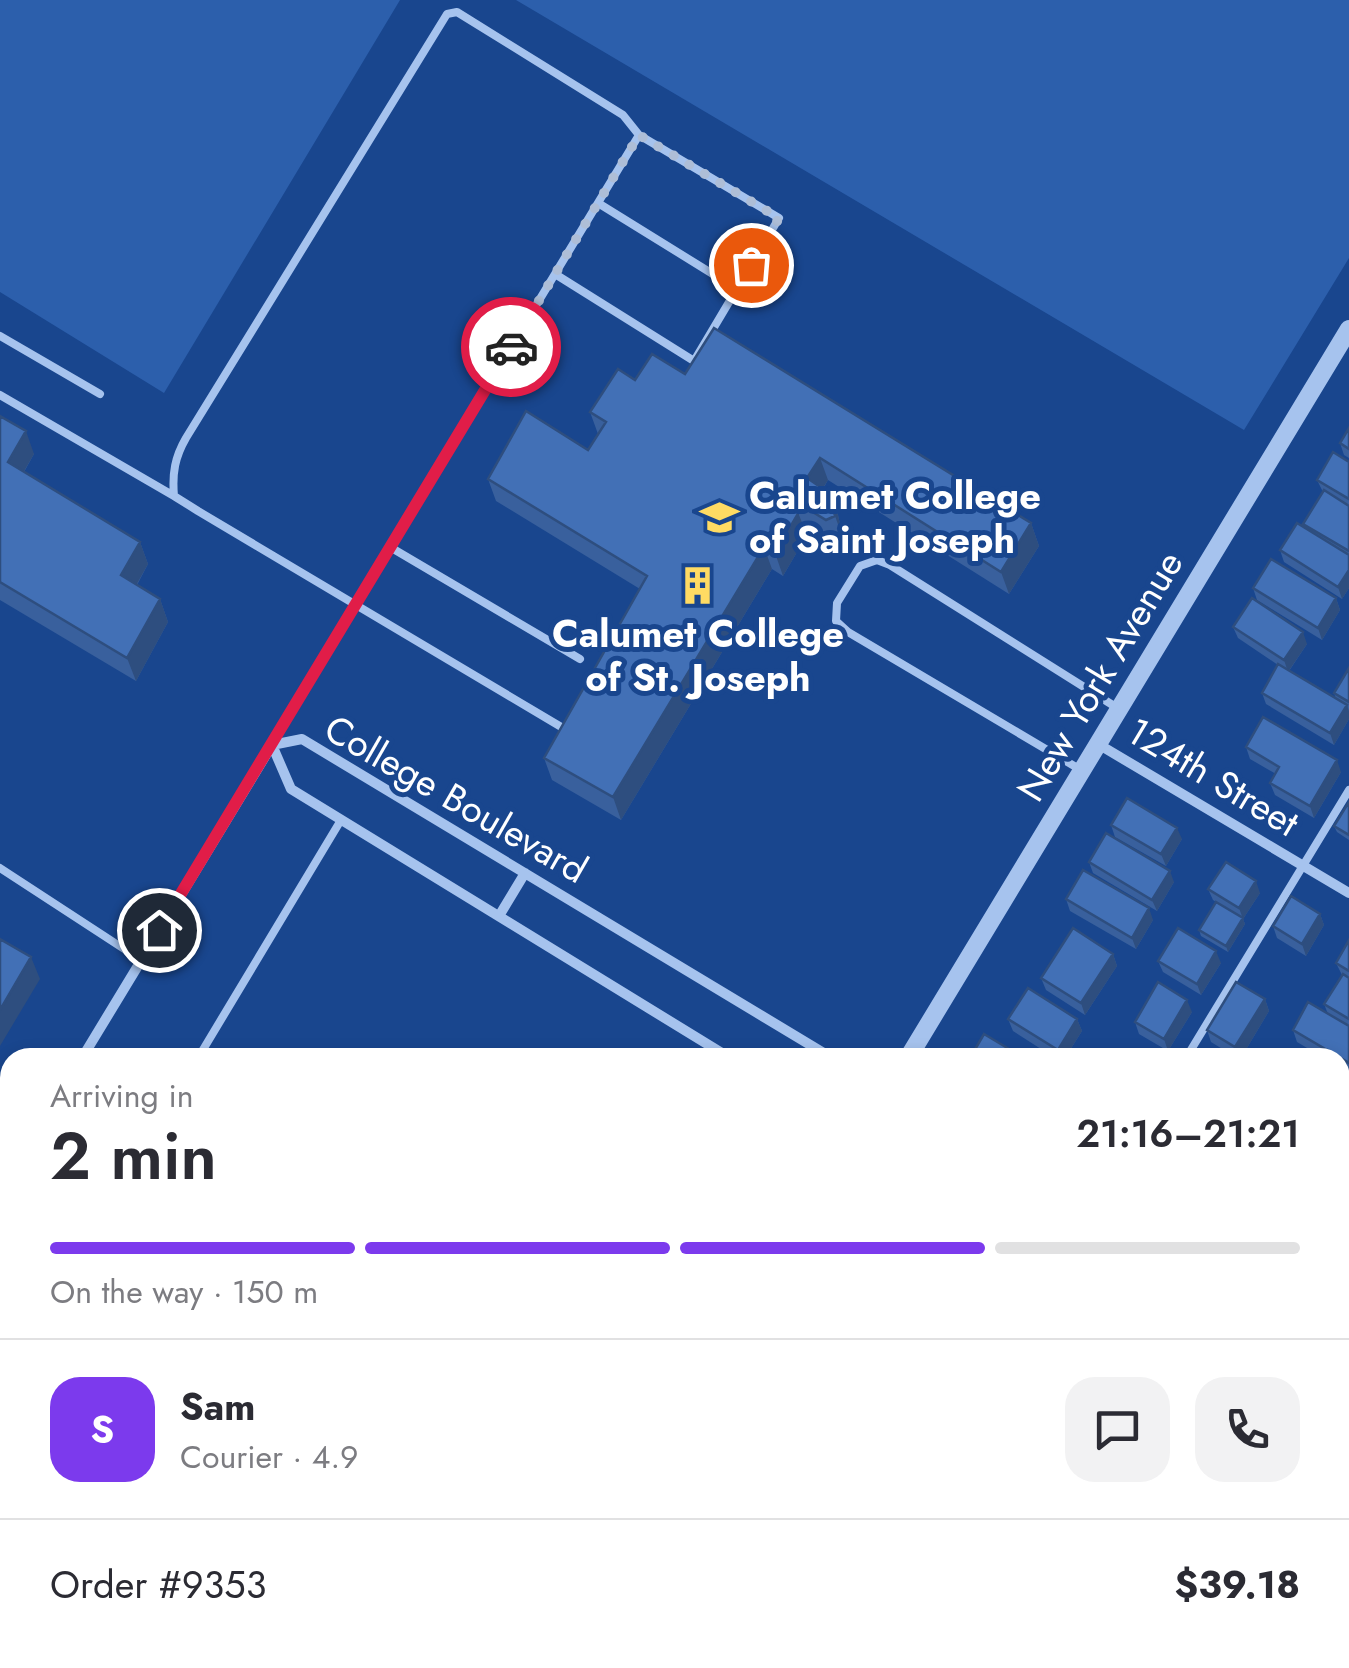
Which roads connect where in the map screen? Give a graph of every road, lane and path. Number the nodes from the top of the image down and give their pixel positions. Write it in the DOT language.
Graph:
graph roads {
  1 [pos="639,135"];
  2 [pos="598,203"];
  3 [pos="555,274"];
  4 [pos="736,289"];
  5 [pos="1349,329"];
  6 [pos="0,336"];
  7 [pos="100,394"];
  8 [pos="0,396"];
  9 [pos="174,496"];
  10 [pos="390,548"];
  11 [pos="356,605"];
  12 [pos="580,660"];
  13 [pos="1119,709"];
  14 [pos="569,732"];
  15 [pos="1098,744"];
  16 [pos="272,745"];
  17 [pos="1082,771"];
  18 [pos="1349,790"];
  19 [pos="341,820"];
  20 [pos="1303,866"];
  21 [pos="0,868"];
  22 [pos="524,873"];
  23 [pos="1349,893"];
  24 [pos="499,916"];
  25 [pos="140,960"];
  26 [pos="88,1048"];
  27 [pos="204,1048"];
  28 [pos="714,1048"];
  29 [pos="815,1048"];
  30 [pos="914,1048"];
  31 [pos="1192,1048"];
  1 -- 2 [label="lane"];
  1 -- 4 [label="lane"];
  1 -- 9 [label="lane"];
  2 -- 3 [label="lane"];
  2 -- 4 [label="lane"];
  3 -- 4 [label="lane"];
  3 -- 10 [label="lane"];
  5 -- 13 [label="street, New York Avenue"];
  6 -- 7 [label="lane"];
  8 -- 9 [label="lane"];
  9 -- 11 [label="lane"];
  10 -- 11 [label="lane"];
  10 -- 12 [label="lane"];
  11 -- 14 [label="lane"];
  11 -- 16 [label="lane"];
  13 -- 15 [label="street, New York Avenue"];
  13 -- 17 [label="lane"];
  15 -- 17 [label="street, New York Avenue"];
  15 -- 20 [label="street, 124th Street"];
  16 -- 19 [label="street, College Boulevard"];
  16 -- 22 [label="street, College Boulevard"];
  16 -- 25 [label="street"];
  17 -- 30 [label="street, New York Avenue"];
  18 -- 20 [label="lane"];
  19 -- 24 [label="street, College Boulevard"];
  19 -- 27 [label="lane"];
  20 -- 23 [label="street, 124th Street"];
  20 -- 31 [label="lane"];
  21 -- 25 [label="lane"];
  22 -- 24 [label="street"];
  22 -- 29 [label="street, College Boulevard"];
  24 -- 28 [label="street, College Boulevard"];
  25 -- 26 [label="street"];
}
